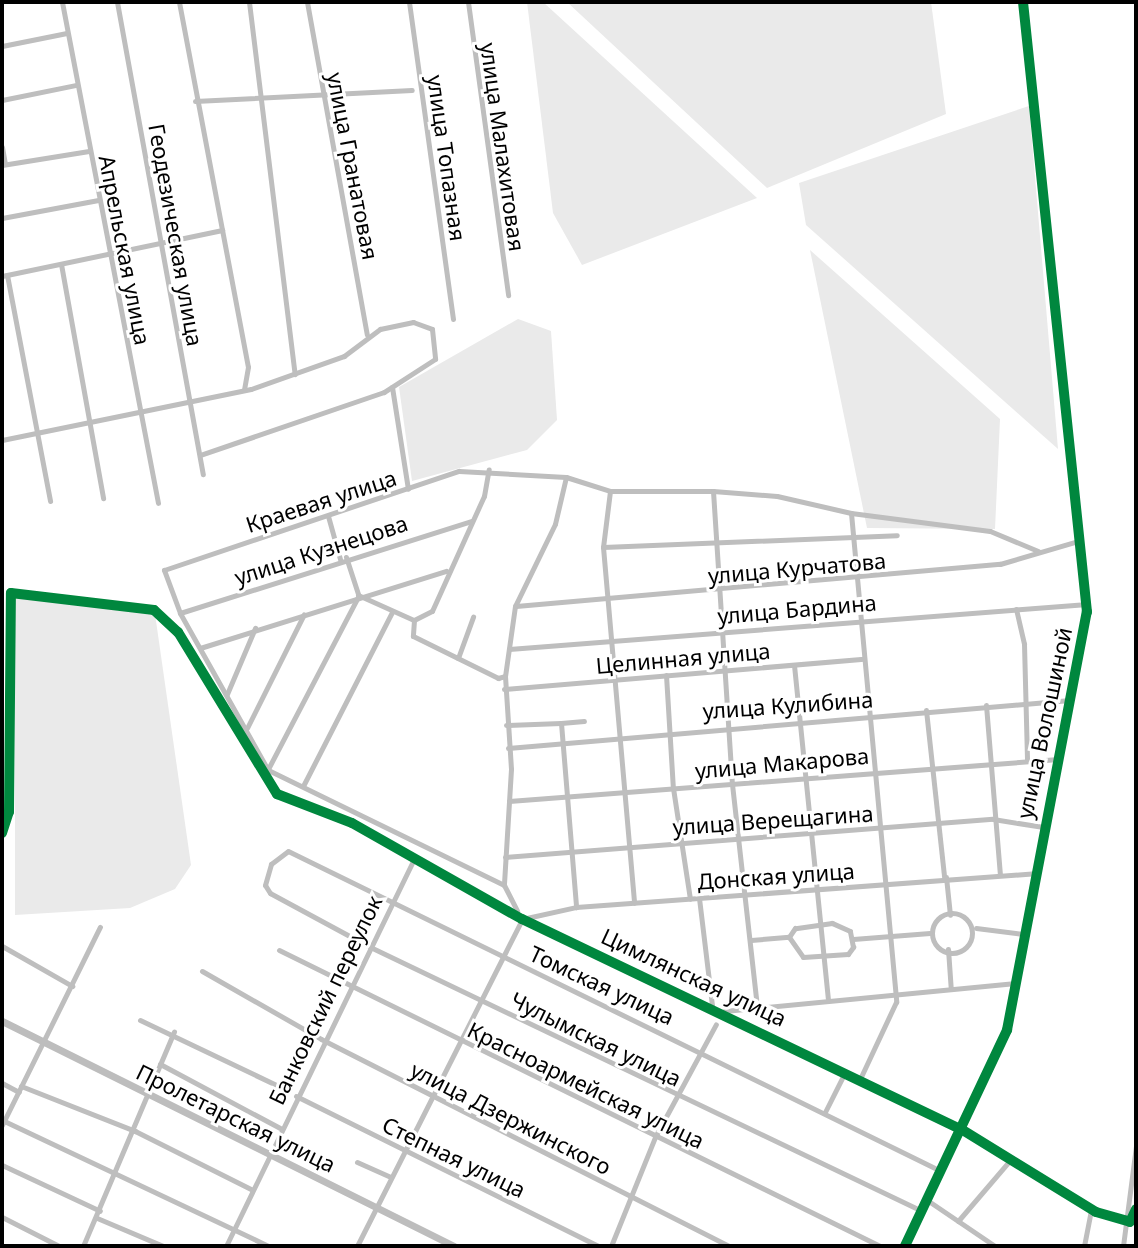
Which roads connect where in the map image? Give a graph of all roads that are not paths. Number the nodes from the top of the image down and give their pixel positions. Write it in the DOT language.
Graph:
graph roads {
  1 [pos="62,2"];
  2 [pos="117,2"];
  3 [pos="179,2"];
  4 [pos="249,2"];
  5 [pos="307,2"];
  6 [pos="409,2"];
  7 [pos="468,2"];
  8 [pos="1023,2"];
  9 [pos="67,33"];
  10 [pos="2,46"];
  11 [pos="76,85"];
  12 [pos="412,90"];
  13 [pos="323,97"];
  14 [pos="2,100"];
  15 [pos="264,100"];
  16 [pos="195,101"];
  17 [pos="2,147"];
  18 [pos="89,151"];
  19 [pos="4,164"];
  20 [pos="98,200"];
  21 [pos="2,218"];
  22 [pos="222,230"];
  23 [pos="160,242"];
  24 [pos="109,253"];
  25 [pos="61,264"];
  26 [pos="5,275"];
  27 [pos="508,295"];
  28 [pos="453,319"];
  29 [pos="367,336"];
  30 [pos="295,374"];
  31 [pos="392,387"];
  32 [pos="244,390"];
  33 [pos="190,402"];
  34 [pos="141,412"];
  35 [pos="90,423"];
  36 [pos="38,434"];
  37 [pos="2,440"];
  38 [pos="200,455"];
  39 [pos="489,469"];
  40 [pos="203,474"];
  41 [pos="566,477"];
  42 [pos="408,489"];
  43 [pos="610,491"];
  44 [pos="713,491"];
  45 [pos="103,498"];
  46 [pos="50,501"];
  47 [pos="158,503"];
  48 [pos="851,513"];
  49 [pos="328,516"];
  50 [pos="472,521"];
  51 [pos="897,535"];
  52 [pos="857,539"];
  53 [pos="1078,541"];
  54 [pos="714,544"];
  55 [pos="603,547"];
  56 [pos="1039,551"];
  57 [pos="343,558"];
  58 [pos="447,571"];
  59 [pos="858,580"];
  60 [pos="717,591"];
  61 [pos="358,595"];
  62 [pos="607,600"];
  63 [pos="1087,604"];
  64 [pos="515,606"];
  65 [pos="1016,609"];
  66 [pos="392,612"];
  67 [pos="180,613"];
  68 [pos="304,614"];
  69 [pos="473,617"];
  70 [pos="414,620"];
  71 [pos="862,620"];
  72 [pos="255,627"];
  73 [pos="720,631"];
  74 [pos="610,640"];
  75 [pos="200,648"];
  76 [pos="509,649"];
  77 [pos="458,658"];
  78 [pos="864,659"];
  79 [pos="794,665"];
  80 [pos="724,671"];
  81 [pos="666,675"];
  82 [pos="505,676"];
  83 [pos="614,680"];
  84 [pos="504,689"];
  85 [pos="227,694"];
  86 [pos="1070,700"];
  87 [pos="1026,703"];
  88 [pos="986,705"];
  89 [pos="926,710"];
  90 [pos="868,715"];
  91 [pos="584,721"];
  92 [pos="799,721"];
  93 [pos="561,723"];
  94 [pos="2,725"];
  95 [pos="506,725"];
  96 [pos="727,727"];
  97 [pos="247,729"];
  98 [pos="672,729"];
  99 [pos="10,730"];
  100 [pos="619,737"];
  101 [pos="562,743"];
  102 [pos="508,748"];
  103 [pos="1058,759"];
  104 [pos="1027,760"];
  105 [pos="989,763"];
  106 [pos="929,767"];
  107 [pos="268,770"];
  108 [pos="873,772"];
  109 [pos="803,777"];
  110 [pos="732,784"];
  111 [pos="303,786"];
  112 [pos="673,788"];
  113 [pos="623,792"];
  114 [pos="2,794"];
  115 [pos="568,797"];
  116 [pos="9,798"];
  117 [pos="509,801"];
  118 [pos="993,819"];
  119 [pos="937,824"];
  120 [pos="1043,827"];
  121 [pos="880,828"];
  122 [pos="2,833"];
  123 [pos="809,833"];
  124 [pos="738,838"];
  125 [pos="682,843"];
  126 [pos="628,847"];
  127 [pos="574,850"];
  128 [pos="415,856"];
  129 [pos="505,857"];
  130 [pos="1035,873"];
  131 [pos="1000,874"];
  132 [pos="945,877"];
  133 [pos="885,884"];
  134 [pos="265,885"];
  135 [pos="504,885"];
  136 [pos="815,889"];
  137 [pos="745,894"];
  138 [pos="699,898"];
  139 [pos="690,899"];
  140 [pos="390,902"];
  141 [pos="634,903"];
  142 [pos="576,907"];
  143 [pos="518,912"];
  144 [pos="950,915"];
  145 [pos="522,919"];
  146 [pos="820,924"];
  147 [pos="100,927"];
  148 [pos="976,928"];
  149 [pos="930,933"];
  150 [pos="1023,934"];
  151 [pos="789,937"];
  152 [pos="890,937"];
  153 [pos="853,939"];
  154 [pos="751,940"];
  155 [pos="2,946"];
  156 [pos="368,946"];
  157 [pos="948,949"];
  158 [pos="279,950"];
  159 [pos="823,956"];
  160 [pos="504,957"];
  161 [pos="202,971"];
  162 [pos="1016,983"];
  163 [pos="72,986"];
  164 [pos="347,986"];
  165 [pos="951,988"];
  166 [pos="895,993"];
  167 [pos="828,998"];
  168 [pos="482,1002"];
  169 [pos="712,1006"];
  170 [pos="757,1006"];
  171 [pos="723,1012"];
  172 [pos="140,1020"];
  173 [pos="2,1021"];
  174 [pos="716,1024"];
  175 [pos="174,1032"];
  176 [pos="321,1039"];
  177 [pos="44,1042"];
  178 [pos="460,1042"];
  179 [pos="702,1048"];
  180 [pos="162,1065"];
  181 [pos="845,1072"];
  182 [pos="860,1079"];
  183 [pos="2,1083"];
  184 [pos="276,1085"];
  185 [pos="20,1089"];
  186 [pos="147,1093"];
  187 [pos="676,1095"];
  188 [pos="296,1096"];
  189 [pos="431,1096"];
  190 [pos="825,1112"];
  191 [pos="3,1122"];
  192 [pos="280,1128"];
  193 [pos="961,1129"];
  194 [pos="135,1131"];
  195 [pos="655,1137"];
  196 [pos="1136,1146"];
  197 [pos="403,1150"];
  198 [pos="267,1153"];
  199 [pos="1012,1158"];
  200 [pos="357,1162"];
  201 [pos="2,1165"];
  202 [pos="941,1171"];
  203 [pos="389,1176"];
  204 [pos="116,1177"];
  205 [pos="251,1189"];
  206 [pos="630,1196"];
  207 [pos="927,1200"];
  208 [pos="374,1206"];
  209 [pos="1091,1209"];
  210 [pos="1136,1209"];
  211 [pos="922,1211"];
  212 [pos="99,1214"];
  213 [pos="2,1217"];
  214 [pos="958,1221"];
  215 [pos="1126,1222"];
  216 [pos="232,1230"];
  217 [pos="59,1246"];
  218 [pos="83,1246"];
  219 [pos="163,1246"];
  220 [pos="226,1246"];
  221 [pos="268,1246"];
  222 [pos="357,1246"];
  223 [pos="454,1246"];
  224 [pos="598,1246"];
  225 [pos="611,1246"];
  226 [pos="729,1246"];
  227 [pos="880,1246"];
  228 [pos="905,1246"];
  229 [pos="995,1246"];
  230 [pos="1084,1246"];
  231 [pos="1123,1246"];
  1 -- 9 [label="street, Апрельская улица"];
  2 -- 23 [label="street, Геодезическая улица"];
  3 -- 16 [label="street"];
  4 -- 15 [label="street"];
  5 -- 13 [label="street, улица Гранатовая"];
  6 -- 28 [label="street, улица Топазная"];
  7 -- 27 [label="street, улица Малахитовая"];
  8 -- 53 [label="street, улица Волошиной"];
  9 -- 10 [label="street"];
  9 -- 11 [label="street, Апрельская улица"];
  11 -- 14 [label="street"];
  11 -- 18 [label="street, Апрельская улица"];
  12 -- 13 [label="street"];
  13 -- 15 [label="street"];
  13 -- 29 [label="street, улица Гранатовая"];
  15 -- 16 [label="street"];
  15 -- 30 [label="street"];
  16 -- 22 [label="street"];
  17 -- 19 [label="street"];
  18 -- 19 [label="street"];
  18 -- 20 [label="street, Апрельская улица"];
  20 -- 21 [label="street"];
  20 -- 24 [label="street, Апрельская улица"];
  22 -- 23 [label="street"];
  22 -- 32 [label="street"];
  23 -- 24 [label="street"];
  23 -- 33 [label="street, Геодезическая улица"];
  24 -- 25 [label="street"];
  24 -- 34 [label="street, Апрельская улица"];
  25 -- 26 [label="street"];
  25 -- 35 [label="street"];
  26 -- 36 [label="street"];
  29 -- 30 [label="street"];
  29 -- 31 [label="street"];
  30 -- 32 [label="street"];
  31 -- 38 [label="street"];
  31 -- 42 [label="street"];
  32 -- 33 [label="street"];
  33 -- 34 [label="street"];
  33 -- 38 [label="street, Геодезическая улица"];
  34 -- 35 [label="street"];
  34 -- 47 [label="street, Апрельская улица"];
  35 -- 36 [label="street"];
  35 -- 45 [label="street"];
  36 -- 37 [label="street"];
  36 -- 46 [label="street"];
  38 -- 40 [label="street, Геодезическая улица"];
  39 -- 41 [label="street, Краевая улица"];
  39 -- 42 [label="street, Краевая улица"];
  39 -- 50 [label="street"];
  41 -- 43 [label="street, Краевая улица"];
  41 -- 64 [label="street"];
  42 -- 49 [label="street, Краевая улица"];
  43 -- 44 [label="street, Краевая улица"];
  43 -- 55 [label="street"];
  44 -- 48 [label="street, Краевая улица"];
  44 -- 54 [label="street"];
  48 -- 52 [label="street"];
  48 -- 56 [label="street, Краевая улица"];
  49 -- 57 [label="street"];
  49 -- 67 [label="street, Краевая улица"];
  50 -- 57 [label="street, улица Кузнецова"];
  50 -- 58 [label="street"];
  51 -- 52 [label="street"];
  52 -- 54 [label="street"];
  52 -- 59 [label="street"];
  53 -- 56 [label="street, улица Курчатова"];
  53 -- 63 [label="street, улица Волошиной"];
  54 -- 55 [label="street"];
  54 -- 60 [label="street"];
  55 -- 62 [label="street"];
  56 -- 59 [label="street, улица Курчатова"];
  57 -- 61 [label="street"];
  57 -- 67 [label="street, улица Кузнецова"];
  58 -- 61 [label="street"];
  58 -- 70 [label="street"];
  59 -- 60 [label="street, улица Курчатова"];
  59 -- 71 [label="street"];
  60 -- 62 [label="street, улица Курчатова"];
  60 -- 73 [label="street"];
  61 -- 66 [label="street"];
  61 -- 68 [label="street"];
  61 -- 107 [label="street"];
  62 -- 64 [label="street, улица Курчатова"];
  62 -- 74 [label="street"];
  63 -- 65 [label="street, улица Бардина"];
  63 -- 86 [label="street, улица Волошиной"];
  64 -- 76 [label="street"];
  65 -- 71 [label="street, улица Бардина"];
  65 -- 87 [label="street"];
  66 -- 70 [label="street"];
  66 -- 111 [label="street"];
  67 -- 75 [label="street"];
  68 -- 72 [label="street"];
  68 -- 97 [label="street"];
  69 -- 77 [label="street"];
  70 -- 77 [label="street"];
  71 -- 73 [label="street, улица Бардина"];
  71 -- 78 [label="street"];
  72 -- 75 [label="street"];
  72 -- 85 [label="street"];
  73 -- 74 [label="street, улица Бардина"];
  73 -- 80 [label="street"];
  74 -- 76 [label="street, улица Бардина"];
  74 -- 83 [label="street"];
  75 -- 85 [label="street"];
  76 -- 82 [label="street"];
  77 -- 82 [label="street"];
  78 -- 79 [label="street, Целинная улица"];
  78 -- 90 [label="street"];
  79 -- 80 [label="street, Целинная улица"];
  79 -- 92 [label="street"];
  80 -- 81 [label="street, Целинная улица"];
  80 -- 96 [label="street"];
  81 -- 83 [label="street, Целинная улица"];
  81 -- 98 [label="street"];
  82 -- 84 [label="street"];
  83 -- 84 [label="street, Целинная улица"];
  83 -- 100 [label="street"];
  84 -- 95 [label="street"];
  85 -- 97 [label="street"];
  86 -- 87 [label="street, улица Кулибина"];
  86 -- 103 [label="street, улица Волошиной"];
  87 -- 88 [label="street, улица Кулибина"];
  87 -- 104 [label="street"];
  88 -- 89 [label="street, улица Кулибина"];
  88 -- 105 [label="street"];
  89 -- 90 [label="street, улица Кулибина"];
  89 -- 106 [label="street"];
  90 -- 92 [label="street, улица Кулибина"];
  90 -- 108 [label="street"];
  91 -- 93 [label="street"];
  92 -- 96 [label="street, улица Кулибина"];
  92 -- 109 [label="street"];
  93 -- 95 [label="street"];
  93 -- 101 [label="street"];
  94 -- 99 [label="street"];
  95 -- 102 [label="street"];
  96 -- 98 [label="street, улица Кулибина"];
  96 -- 110 [label="street"];
  97 -- 107 [label="street"];
  98 -- 100 [label="street, улица Кулибина"];
  98 -- 112 [label="street"];
  99 -- 116 [label="street"];
  99 -- 128 [label="street"];
  100 -- 101 [label="street, улица Кулибина"];
  100 -- 113 [label="street"];
  101 -- 102 [label="street, улица Кулибина"];
  101 -- 115 [label="street"];
  102 -- 117 [label="street"];
  103 -- 104 [label="street, улица Макарова"];
  103 -- 120 [label="street, улица Волошиной"];
  104 -- 105 [label="street, улица Макарова"];
  105 -- 106 [label="street, улица Макарова"];
  105 -- 118 [label="street"];
  106 -- 108 [label="street, улица Макарова"];
  106 -- 119 [label="street"];
  107 -- 111 [label="street"];
  108 -- 109 [label="street, улица Макарова"];
  108 -- 121 [label="street"];
  109 -- 110 [label="street, улица Макарова"];
  109 -- 123 [label="street"];
  110 -- 112 [label="street, улица Макарова"];
  110 -- 124 [label="street"];
  111 -- 135 [label="street"];
  112 -- 113 [label="street, улица Макарова"];
  112 -- 125 [label="street"];
  113 -- 115 [label="street, улица Макарова"];
  113 -- 126 [label="street"];
  114 -- 116 [label="street"];
  115 -- 117 [label="street, улица Макарова"];
  115 -- 127 [label="street"];
  116 -- 122 [label="street"];
  117 -- 129 [label="street"];
  118 -- 119 [label="street, улица Верещагина"];
  118 -- 120 [label="street, улица Верещагина"];
  118 -- 131 [label="street"];
  119 -- 121 [label="street, улица Верещагина"];
  119 -- 132 [label="street"];
  120 -- 130 [label="street, улица Волошиной"];
  121 -- 123 [label="street, улица Верещагина"];
  121 -- 133 [label="street"];
  123 -- 124 [label="street, улица Верещагина"];
  123 -- 136 [label="street"];
  124 -- 125 [label="street, улица Верещагина"];
  124 -- 137 [label="street"];
  125 -- 126 [label="street, улица Верещагина"];
  125 -- 139 [label="street"];
  126 -- 127 [label="street, улица Верещагина"];
  126 -- 141 [label="street"];
  127 -- 129 [label="street, улица Верещагина"];
  127 -- 142 [label="street"];
  128 -- 140 [label="street, Банковский переулок"];
  128 -- 143 [label="street"];
  129 -- 135 [label="street"];
  130 -- 131 [label="street, Донская улица"];
  130 -- 150 [label="street, улица Волошиной"];
  131 -- 132 [label="street, Донская улица"];
  132 -- 133 [label="street, Донская улица"];
  132 -- 144 [label="street"];
  133 -- 136 [label="street, Донская улица"];
  133 -- 152 [label="street"];
  134 -- 140 [label="street, Томская улица"];
  134 -- 156 [label="street, Чулымская улица"];
  135 -- 143 [label="street"];
  136 -- 137 [label="street, Донская улица"];
  136 -- 146 [label="street"];
  137 -- 138 [label="street, Донская улица"];
  137 -- 154 [label="street"];
  138 -- 139 [label="street, Донская улица"];
  138 -- 169 [label="street"];
  139 -- 141 [label="street, Донская улица"];
  140 -- 156 [label="street, Банковский переулок"];
  140 -- 160 [label="street, Томская улица"];
  141 -- 142 [label="street, Донская улица"];
  142 -- 145 [label="street, Донская улица"];
  143 -- 145 [label="street"];
  144 -- 148 [label="street"];
  144 -- 149 [label="street"];
  145 -- 160 [label="street"];
  145 -- 169 [label="street, Цимлянская улица"];
  146 -- 151 [label="street"];
  146 -- 153 [label="street"];
  146 -- 159 [label="street"];
  147 -- 163 [label="street"];
  148 -- 150 [label="street"];
  148 -- 157 [label="street"];
  149 -- 152 [label="street"];
  149 -- 157 [label="street"];
  150 -- 162 [label="street, улица Волошиной"];
  151 -- 154 [label="street"];
  151 -- 159 [label="street"];
  152 -- 153 [label="street"];
  152 -- 166 [label="street"];
  153 -- 159 [label="street"];
  154 -- 170 [label="street"];
  155 -- 163 [label="street"];
  156 -- 164 [label="street, Банковский переулок"];
  156 -- 168 [label="street, Чулымская улица"];
  157 -- 165 [label="street"];
  158 -- 164 [label="street, Красноармейская улица"];
  159 -- 167 [label="street"];
  160 -- 168 [label="street"];
  160 -- 179 [label="street, Томская улица"];
  161 -- 176 [label="street, улица Дзержинского"];
  162 -- 165 [label="street"];
  162 -- 193 [label="street, улица Волошиной"];
  163 -- 177 [label="street"];
  164 -- 176 [label="street, Банковский переулок"];
  164 -- 178 [label="street, Красноармейская улица"];
  165 -- 166 [label="street"];
  166 -- 167 [label="street"];
  166 -- 182 [label="street"];
  167 -- 170 [label="street"];
  168 -- 178 [label="street"];
  168 -- 187 [label="street, Чулымская улица"];
  169 -- 171 [label="street, Цимлянская улица"];
  170 -- 171 [label="street"];
  171 -- 181 [label="street, Цимлянская улица"];
  172 -- 175 [label="street"];
  173 -- 177 [label="main road, Пролетарская улица"];
  174 -- 179 [label="street"];
  175 -- 180 [label="street"];
  175 -- 184 [label="street"];
  176 -- 188 [label="street, Банковский переулок"];
  176 -- 189 [label="street, улица Дзержинского"];
  177 -- 185 [label="street"];
  177 -- 186 [label="main road, Пролетарская улица"];
  178 -- 189 [label="street"];
  178 -- 195 [label="street, Красноармейская улица"];
  179 -- 187 [label="street"];
  179 -- 190 [label="street, Томская улица"];
  180 -- 186 [label="street"];
  180 -- 192 [label="street"];
  181 -- 182 [label="street, Цимлянская улица"];
  181 -- 190 [label="street"];
  182 -- 193 [label="street, Цимлянская улица"];
  183 -- 185 [label="street"];
  185 -- 191 [label="street"];
  185 -- 194 [label="street"];
  186 -- 194 [label="street"];
  186 -- 198 [label="main road, Пролетарская улица"];
  187 -- 195 [label="street"];
  187 -- 211 [label="street, Чулымская улица"];
  188 -- 192 [label="street, Банковский переулок"];
  188 -- 197 [label="street, Степная улица"];
  189 -- 197 [label="street"];
  189 -- 206 [label="street, улица Дзержинского"];
  190 -- 202 [label="street, Томская улица"];
  191 -- 204 [label="street"];
  192 -- 198 [label="street, Банковский переулок"];
  193 -- 199 [label="street, Цимлянская улица"];
  193 -- 202 [label="street, улица Волошиной"];
  194 -- 204 [label="street"];
  194 -- 205 [label="street"];
  195 -- 206 [label="street"];
  195 -- 227 [label="street, Красноармейская улица"];
  196 -- 215 [label="street"];
  197 -- 203 [label="street"];
  197 -- 224 [label="street, Степная улица"];
  198 -- 205 [label="street, Банковский переулок"];
  198 -- 208 [label="main road, Пролетарская улица"];
  199 -- 209 [label="street, Цимлянская улица"];
  199 -- 214 [label="street"];
  200 -- 203 [label="street"];
  201 -- 212 [label="street"];
  202 -- 207 [label="street, улица Волошиной"];
  203 -- 208 [label="street"];
  204 -- 212 [label="street"];
  204 -- 216 [label="street"];
  205 -- 216 [label="street, Банковский переулок"];
  206 -- 225 [label="street"];
  206 -- 226 [label="street, улица Дзержинского"];
  207 -- 211 [label="street, улица Волошиной"];
  207 -- 214 [label="street"];
  208 -- 222 [label="street"];
  208 -- 223 [label="main road, Пролетарская улица"];
  209 -- 215 [label="street, Цимлянская улица"];
  209 -- 230 [label="street"];
  210 -- 215 [label="street"];
  211 -- 228 [label="street, улица Волошиной"];
  212 -- 218 [label="street"];
  212 -- 219 [label="street"];
  213 -- 217 [label="street"];
  214 -- 229 [label="street"];
  215 -- 231 [label="street"];
  216 -- 220 [label="street, Банковский переулок"];
  216 -- 221 [label="street"];
}
